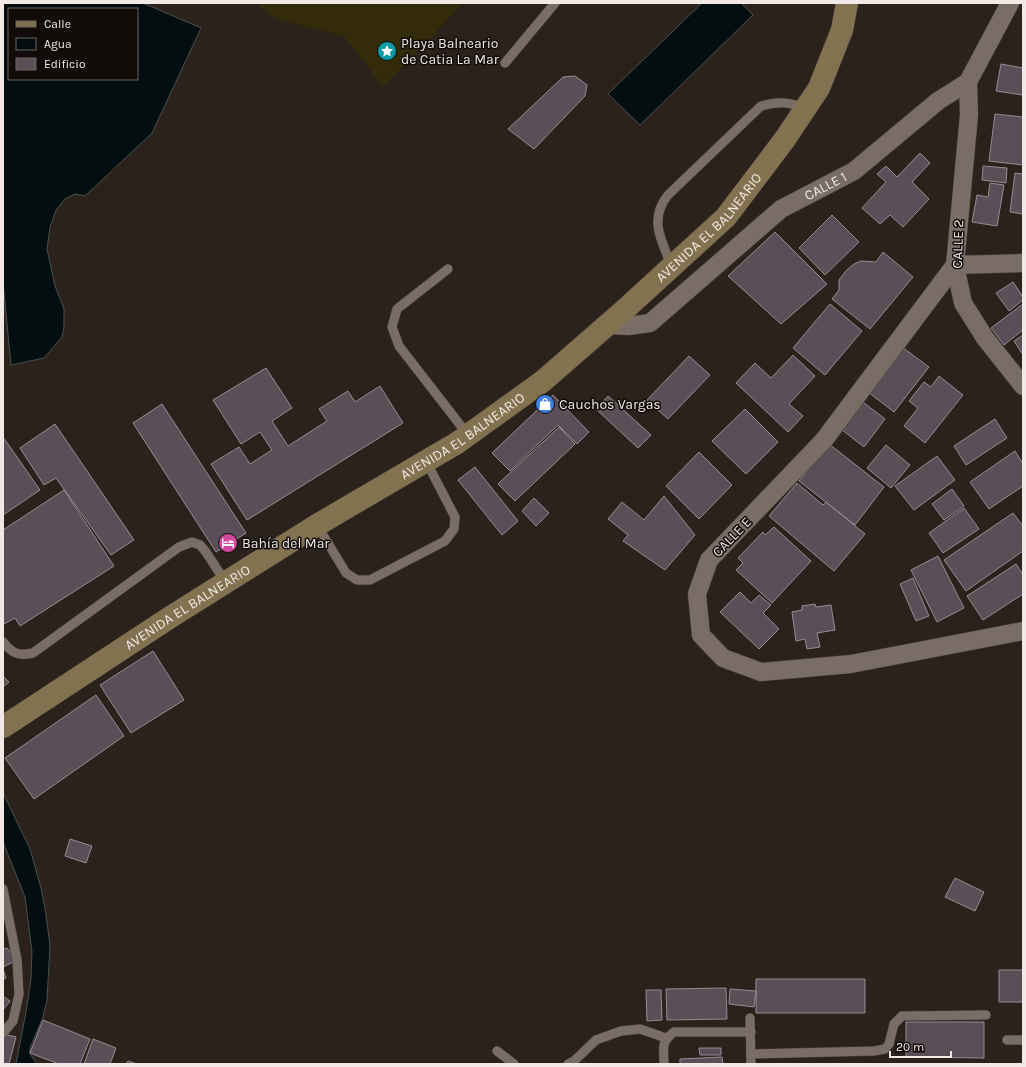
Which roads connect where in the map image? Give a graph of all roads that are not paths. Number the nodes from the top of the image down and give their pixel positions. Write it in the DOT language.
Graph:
graph roads {
  1 [pos="555,3"];
  2 [pos="847,3"];
  3 [pos="1010,3"];
  4 [pos="505,63"];
  5 [pos="968,82"];
  6 [pos="806,108"];
  7 [pos="1023,263"];
  8 [pos="955,265"];
  9 [pos="672,267"];
  10 [pos="448,269"];
  11 [pos="608,325"];
  12 [pos="1023,386"];
  13 [pos="468,435"];
  14 [pos="426,461"];
  15 [pos="316,525"];
  16 [pos="226,583"];
  17 [pos="1023,631"];
  18 [pos="3,642"];
  19 [pos="3,727"];
  20 [pos="3,889"];
  21 [pos="986,1015"];
  22 [pos="750,1018"];
  23 [pos="751,1032"];
  24 [pos="3,1033"];
  25 [pos="666,1038"];
  26 [pos="1006,1040"];
  27 [pos="1023,1040"];
  28 [pos="497,1051"];
  29 [pos="751,1054"];
  30 [pos="514,1064"];
  31 [pos="568,1064"];
  32 [pos="664,1064"];
  33 [pos="751,1064"];
  1 -- 4 [label="lane"];
  2 -- 6 [label="street, AVENIDA EL BALNEARIO"];
  3 -- 5 [label="street, CALLE 1"];
  5 -- 8 [label="street, CALLE 2"];
  5 -- 11 [label="street, CALLE 1"];
  6 -- 9 [label="street, AVENIDA EL BALNEARIO"];
  6 -- 9 [label="lane"];
  7 -- 8 [label="street"];
  8 -- 12 [label="street, CALLE 2"];
  8 -- 17 [label="street, CALLE E"];
  9 -- 11 [label="street, AVENIDA EL BALNEARIO"];
  10 -- 13 [label="lane"];
  11 -- 13 [label="street, AVENIDA EL BALNEARIO"];
  13 -- 14 [label="street, AVENIDA EL BALNEARIO"];
  14 -- 15 [label="street, AVENIDA EL BALNEARIO"];
  14 -- 15 [label="lane"];
  15 -- 16 [label="street, AVENIDA EL BALNEARIO"];
  16 -- 18 [label="lane"];
  16 -- 19 [label="street, AVENIDA EL BALNEARIO"];
  20 -- 24 [label="lane"];
  21 -- 29 [label="lane"];
  22 -- 23 [label="lane"];
  23 -- 25 [label="lane"];
  23 -- 29 [label="lane"];
  25 -- 31 [label="lane"];
  25 -- 32 [label="lane"];
  26 -- 27 [label="lane"];
  28 -- 30 [label="lane"];
  29 -- 33 [label="lane"];
}
